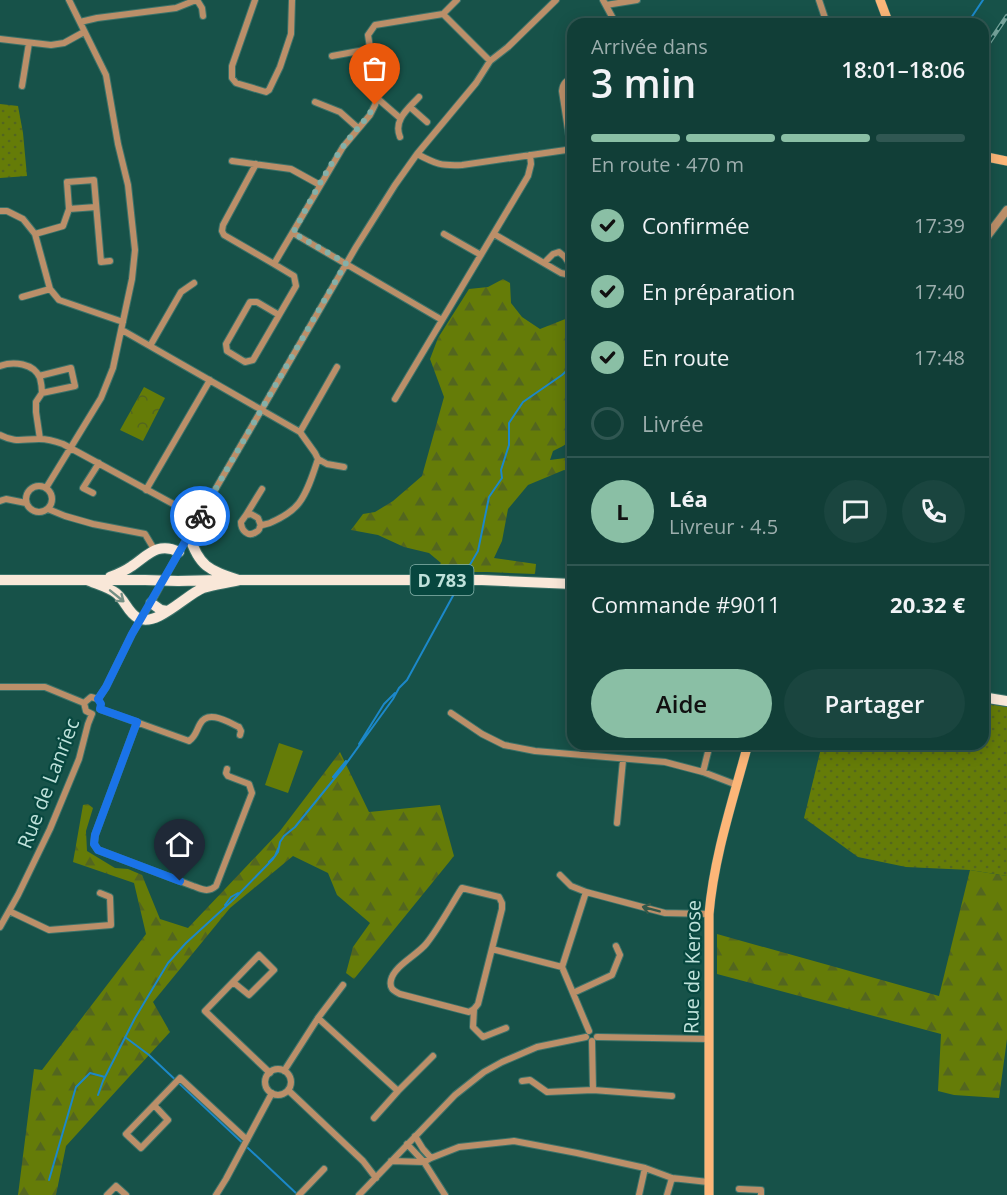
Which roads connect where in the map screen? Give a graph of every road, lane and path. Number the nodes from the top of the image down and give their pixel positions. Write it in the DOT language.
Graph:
graph roads {
  1 [pos="69,0"];
  2 [pos="197,0"];
  3 [pos="255,0"];
  4 [pos="291,0"];
  5 [pos="457,0"];
  6 [pos="556,0"];
  7 [pos="637,0"];
  8 [pos="819,0"];
  9 [pos="880,0"];
  10 [pos="604,2"];
  11 [pos="443,14"];
  12 [pos="203,16"];
  13 [pos="613,18"];
  14 [pos="825,18"];
  15 [pos="887,18"];
  16 [pos="80,22"];
  17 [pos="84,32"];
  18 [pos="0,39"];
  19 [pos="29,43"];
  20 [pos="370,49"];
  21 [pos="332,56"];
  22 [pos="490,61"];
  23 [pos="567,81"];
  24 [pos="22,86"];
  25 [pos="418,97"];
  26 [pos="377,98"];
  27 [pos="315,102"];
  28 [pos="410,107"];
  29 [pos="400,118"];
  30 [pos="567,120"];
  31 [pos="427,122"];
  32 [pos="358,128"];
  33 [pos="398,134"];
  34 [pos="567,150"];
  35 [pos="417,154"];
  36 [pos="530,155"];
  37 [pos="989,158"];
  38 [pos="232,161"];
  39 [pos="1007,162"];
  40 [pos="256,164"];
  41 [pos="320,185"];
  42 [pos="96,207"];
  43 [pos="69,209"];
  44 [pos="0,210"];
  45 [pos="1007,210"];
  46 [pos="293,233"];
  47 [pos="35,234"];
  48 [pos="444,234"];
  49 [pos="494,234"];
  50 [pos="989,234"];
  51 [pos="481,255"];
  52 [pos="567,260"];
  53 [pos="110,261"];
  54 [pos="346,263"];
  55 [pos="544,263"];
  56 [pos="274,264"];
  57 [pos="567,274"];
  58 [pos="194,283"];
  59 [pos="50,289"];
  60 [pos="22,297"];
  61 [pos="279,315"];
  62 [pos="442,320"];
  63 [pos="123,322"];
  64 [pos="122,330"];
  65 [pos="150,346"];
  66 [pos="0,366"];
  67 [pos="337,367"];
  68 [pos="39,376"];
  69 [pos="210,380"];
  70 [pos="42,393"];
  71 [pos="395,399"];
  72 [pos="262,410"];
  73 [pos="300,432"];
  74 [pos="0,435"];
  75 [pos="40,439"];
  76 [pos="72,448"];
  77 [pos="318,459"];
  78 [pos="99,463"];
  79 [pos="344,467"];
  80 [pos="46,488"];
  81 [pos="262,489"];
  82 [pos="146,490"];
  83 [pos="93,493"];
  84 [pos="0,501"];
  85 [pos="26,503"];
  86 [pos="48,509"];
  87 [pos="246,515"];
  88 [pos="199,518"];
  89 [pos="261,526"];
  90 [pos="189,535"];
  91 [pos="154,549"];
  92 [pos="179,552"];
  93 [pos="0,580"];
  94 [pos="87,580"];
  95 [pos="105,580"];
  96 [pos="240,580"];
  97 [pos="567,584"];
  98 [pos="151,603"];
  99 [pos="167,611"];
  100 [pos="141,619"];
  101 [pos="0,687"];
  102 [pos="989,698"];
  103 [pos="98,699"];
  104 [pos="1007,701"];
  105 [pos="84,703"];
  106 [pos="100,709"];
  107 [pos="451,713"];
  108 [pos="92,714"];
  109 [pos="137,722"];
  110 [pos="240,735"];
  111 [pos="708,750"];
  112 [pos="746,750"];
  113 [pos="623,760"];
  114 [pos="227,769"];
  115 [pos="703,772"];
  116 [pos="737,785"];
  117 [pos="617,823"];
  118 [pos="560,875"];
  119 [pos="586,892"];
  120 [pos="100,893"];
  121 [pos="9,911"];
  122 [pos="709,914"];
  123 [pos="0,927"];
  124 [pos="616,946"];
  125 [pos="492,949"];
  126 [pos="562,967"];
  127 [pos="233,982"];
  128 [pos="343,985"];
  129 [pos="573,993"];
  130 [pos="474,1009"];
  131 [pos="318,1018"];
  132 [pos="506,1028"];
  133 [pos="591,1037"];
  134 [pos="709,1039"];
  135 [pos="433,1056"];
  136 [pos="284,1071"];
  137 [pos="270,1073"];
  138 [pos="522,1081"];
  139 [pos="288,1090"];
  140 [pos="593,1090"];
  141 [pos="398,1091"];
  142 [pos="272,1093"];
  143 [pos="672,1096"];
  144 [pos="154,1105"];
  145 [pos="374,1118"];
  146 [pos="415,1136"];
  147 [pos="247,1140"];
  148 [pos="407,1144"];
  149 [pos="431,1158"];
  150 [pos="391,1161"];
  151 [pos="424,1162"];
  152 [pos="645,1168"];
  153 [pos="324,1169"];
  154 [pos="376,1178"];
  155 [pos="672,1178"];
  156 [pos="708,1182"];
  157 [pos="739,1190"];
  158 [pos="107,1195"];
  159 [pos="126,1195"];
  160 [pos="216,1195"];
  161 [pos="299,1195"];
  162 [pos="359,1195"];
  163 [pos="446,1195"];
  164 [pos="639,1195"];
  165 [pos="667,1195"];
  166 [pos="708,1195"];
  167 [pos="761,1195"];
  1 -- 16 [label="street"];
  2 -- 12 [label="street"];
  2 -- 16 [label="street"];
  3 -- 4 [label="street"];
  5 -- 11 [label="street"];
  6 -- 22 [label="street, Rue de Lanriec"];
  7 -- 10 [label="street"];
  8 -- 14 [label="street"];
  9 -- 15 [label="main road"];
  10 -- 13 [label="street"];
  11 -- 20 [label="street"];
  11 -- 22 [label="street"];
  16 -- 17 [label="street"];
  17 -- 19 [label="street"];
  17 -- 63 [label="street"];
  18 -- 19 [label="street"];
  19 -- 24 [label="street"];
  20 -- 21 [label="street"];
  20 -- 26 [label="street"];
  22 -- 35 [label="street, Rue de Lanriec"];
  23 -- 30 [label="street"];
  25 -- 28 [label="street"];
  26 -- 29 [label="street"];
  26 -- 32 [label="street"];
  27 -- 32 [label="street"];
  28 -- 29 [label="street"];
  28 -- 31 [label="street"];
  29 -- 33 [label="street"];
  32 -- 41 [label="street"];
  34 -- 36 [label="street"];
  35 -- 36 [label="street"];
  35 -- 54 [label="street, Rue de Lanriec"];
  36 -- 49 [label="street"];
  37 -- 39 [label="main road"];
  38 -- 40 [label="street"];
  40 -- 41 [label="street"];
  40 -- 56 [label="street"];
  41 -- 46 [label="street"];
  42 -- 43 [label="street"];
  42 -- 43 [label="street"];
  42 -- 53 [label="street"];
  43 -- 47 [label="street"];
  44 -- 47 [label="street"];
  45 -- 50 [label="street"];
  46 -- 54 [label="street"];
  46 -- 56 [label="street"];
  47 -- 59 [label="street"];
  48 -- 51 [label="street"];
  49 -- 51 [label="street"];
  49 -- 55 [label="street"];
  51 -- 62 [label="street"];
  52 -- 55 [label="street"];
  54 -- 62 [label="street"];
  54 -- 72 [label="street, Rue de Lanriec"];
  55 -- 57 [label="street"];
  56 -- 61 [label="street"];
  58 -- 65 [label="street"];
  59 -- 60 [label="street"];
  59 -- 63 [label="street"];
  61 -- 61 [label="street"];
  62 -- 71 [label="street"];
  63 -- 64 [label="street"];
  64 -- 65 [label="street"];
  64 -- 76 [label="street"];
  65 -- 69 [label="street"];
  66 -- 68 [label="street"];
  67 -- 73 [label="street"];
  68 -- 70 [label="street"];
  68 -- 70 [label="street"];
  69 -- 72 [label="street"];
  69 -- 82 [label="street"];
  70 -- 75 [label="street"];
  72 -- 73 [label="street"];
  72 -- 88 [label="street, Rue de Lanriec"];
  73 -- 77 [label="street"];
  74 -- 75 [label="street"];
  75 -- 76 [label="street"];
  76 -- 78 [label="street"];
  76 -- 80 [label="street"];
  77 -- 79 [label="street"];
  77 -- 89 [label="street"];
  78 -- 82 [label="street"];
  78 -- 83 [label="street"];
  80 -- 85 [label="street"];
  80 -- 86 [label="street"];
  81 -- 87 [label="street"];
  82 -- 88 [label="street"];
  84 -- 85 [label="street"];
  85 -- 86 [label="street"];
  86 -- 91 [label="street"];
  87 -- 89 [label="street"];
  87 -- 89 [label="street"];
  88 -- 90 [label="street, Rue de Lanriec"];
  90 -- 92 [label="street, Rue de Lanriec"];
  90 -- 96 [label="main road"];
  91 -- 92 [label="main road"];
  91 -- 95 [label="main road, D 783"];
  92 -- 98 [label="street, Rue de Lanriec"];
  93 -- 94 [label="main road, D 783"];
  94 -- 95 [label="main road, D 783"];
  94 -- 100 [label="main road, one-way"];
  95 -- 96 [label="main road, D 783, bridge"];
  96 -- 97 [label="main road, D 783"];
  96 -- 99 [label="main road, D 783"];
  98 -- 99 [label="main road"];
  98 -- 100 [label="street, Rue de Lanriec"];
  99 -- 100 [label="main road, D 783"];
  100 -- 103 [label="street, Rue de Lanriec"];
  101 -- 105 [label="street"];
  102 -- 104 [label="main road"];
  103 -- 105 [label="street"];
  103 -- 106 [label="street"];
  105 -- 108 [label="street"];
  106 -- 108 [label="street"];
  106 -- 109 [label="street"];
  107 -- 113 [label="street"];
  108 -- 121 [label="street, Rue de Lanriec"];
  109 -- 110 [label="street"];
  109 -- 114 [label="street"];
  111 -- 115 [label="street"];
  112 -- 116 [label="main road, Rue de Kerose"];
  113 -- 115 [label="street"];
  113 -- 117 [label="street"];
  115 -- 116 [label="street"];
  116 -- 122 [label="main road, Rue de Kerose"];
  118 -- 119 [label="street"];
  122 -- 119 [label="street, one-way"];
  119 -- 126 [label="street"];
  120 -- 121 [label="street"];
  121 -- 123 [label="street, Rue de Lanriec"];
  122 -- 134 [label="main road, Rue de Kerose"];
  124 -- 129 [label="street"];
  125 -- 126 [label="street"];
  125 -- 130 [label="street"];
  125 -- 130 [label="street"];
  126 -- 129 [label="street"];
  127 -- 127 [label="street"];
  127 -- 137 [label="street"];
  128 -- 131 [label="street"];
  129 -- 133 [label="street"];
  130 -- 132 [label="street"];
  131 -- 136 [label="street"];
  131 -- 141 [label="street"];
  133 -- 134 [label="street"];
  133 -- 140 [label="street"];
  133 -- 146 [label="street"];
  134 -- 156 [label="main road, Rue de Kerose"];
  135 -- 141 [label="street"];
  136 -- 137 [label="street"];
  136 -- 139 [label="street"];
  137 -- 142 [label="street"];
  138 -- 140 [label="street"];
  139 -- 142 [label="street"];
  139 -- 154 [label="street"];
  140 -- 143 [label="street"];
  141 -- 145 [label="street"];
  142 -- 147 [label="street"];
  144 -- 144 [label="street"];
  144 -- 147 [label="street"];
  146 -- 148 [label="street"];
  146 -- 149 [label="street"];
  147 -- 160 [label="street"];
  148 -- 150 [label="street"];
  148 -- 151 [label="street"];
  149 -- 151 [label="street"];
  149 -- 152 [label="street"];
  150 -- 151 [label="street"];
  150 -- 154 [label="street"];
  151 -- 163 [label="street"];
  152 -- 155 [label="street"];
  152 -- 164 [label="street"];
  153 -- 161 [label="street"];
  154 -- 162 [label="street"];
  155 -- 156 [label="street"];
  155 -- 165 [label="street"];
  156 -- 166 [label="main road, Rue de Kerose"];
  157 -- 167 [label="street"];
  158 -- 159 [label="street"];
}
